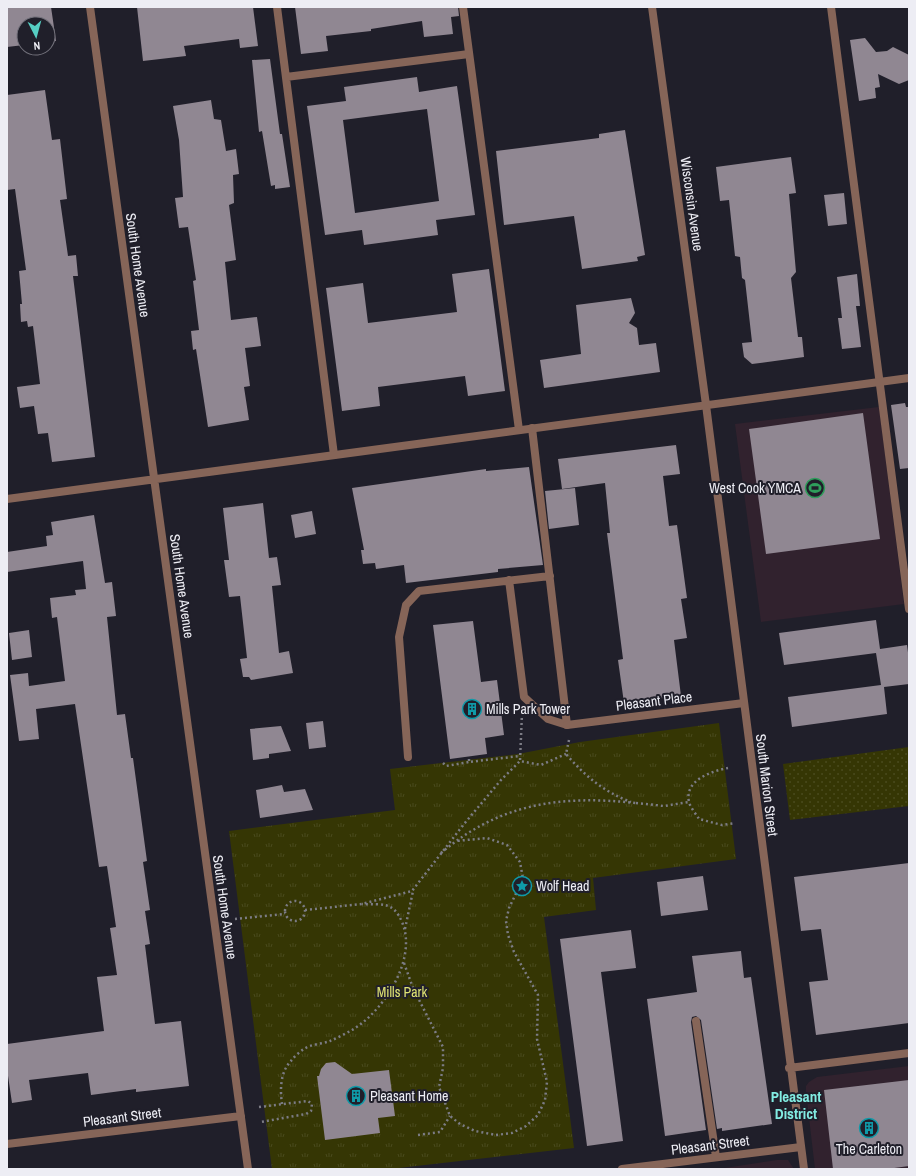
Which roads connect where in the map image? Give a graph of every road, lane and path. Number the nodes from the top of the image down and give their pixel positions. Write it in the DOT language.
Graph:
graph roads {
  1 [pos="90,7"];
  2 [pos="277,7"];
  3 [pos="463,7"];
  4 [pos="652,7"];
  5 [pos="831,7"];
  6 [pos="469,54"];
  7 [pos="286,77"];
  8 [pos="909,378"];
  9 [pos="880,382"];
  10 [pos="706,405"];
  11 [pos="532,428"];
  12 [pos="518,430"];
  13 [pos="334,455"];
  14 [pos="154,479"];
  15 [pos="7,499"];
  16 [pos="550,576"];
  17 [pos="509,580"];
  18 [pos="909,609"];
  19 [pos="744,703"];
  20 [pos="522,707"];
  21 [pos="567,725"];
  22 [pos="569,740"];
  23 [pos="566,754"];
  24 [pos="520,756"];
  25 [pos="408,757"];
  26 [pos="520,761"];
  27 [pos="443,764"];
  28 [pos="728,768"];
  29 [pos="689,802"];
  30 [pos="636,803"];
  31 [pos="735,823"];
  32 [pos="456,841"];
  33 [pos="436,858"];
  34 [pos="413,890"];
  35 [pos="362,904"];
  36 [pos="305,910"];
  37 [pos="285,914"];
  38 [pos="235,919"];
  39 [pos="405,930"];
  40 [pos="404,963"];
  41 [pos="696,1021"];
  42 [pos="909,1053"];
  43 [pos="790,1068"];
  44 [pos="282,1104"];
  45 [pos="259,1107"];
  46 [pos="240,1116"];
  47 [pos="450,1116"];
  48 [pos="262,1122"];
  49 [pos="418,1135"];
  50 [pos="7,1144"];
  51 [pos="801,1147"];
  52 [pos="716,1157"];
  53 [pos="248,1169"];
  54 [pos="622,1169"];
  55 [pos="804,1169"];
  1 -- 14 [label="street, South Home Avenue"];
  2 -- 7 [label="street"];
  3 -- 6 [label="street"];
  4 -- 10 [label="street, Wisconsin Avenue"];
  5 -- 9 [label="street"];
  6 -- 7 [label="street"];
  6 -- 12 [label="street"];
  7 -- 13 [label="street"];
  8 -- 9 [label="street"];
  9 -- 10 [label="street"];
  9 -- 18 [label="street"];
  10 -- 11 [label="street"];
  10 -- 19 [label="street, South Marion Street"];
  11 -- 12 [label="street"];
  11 -- 16 [label="street"];
  12 -- 13 [label="street"];
  13 -- 14 [label="street"];
  14 -- 15 [label="street"];
  14 -- 46 [label="street, South Home Avenue"];
  16 -- 17 [label="street"];
  16 -- 21 [label="street"];
  17 -- 21 [label="street"];
  17 -- 25 [label="street"];
  19 -- 21 [label="street, Pleasant Place"];
  19 -- 43 [label="street, South Marion Street"];
  20 -- 24 [label="path"];
  22 -- 23 [label="path"];
  23 -- 26 [label="path"];
  23 -- 30 [label="path"];
  24 -- 26 [label="path"];
  24 -- 27 [label="path"];
  26 -- 33 [label="path"];
  28 -- 29 [label="path"];
  29 -- 30 [label="path"];
  29 -- 31 [label="path"];
  30 -- 32 [label="path"];
  32 -- 33 [label="path"];
  32 -- 47 [label="path"];
  33 -- 34 [label="path"];
  34 -- 35 [label="path"];
  34 -- 39 [label="path"];
  35 -- 36 [label="path"];
  35 -- 39 [label="path"];
  36 -- 37 [label="path"];
  36 -- 37 [label="path"];
  37 -- 38 [label="path"];
  39 -- 40 [label="path"];
  40 -- 44 [label="path"];
  40 -- 47 [label="path"];
  41 -- 52 [label="street"];
  42 -- 43 [label="street"];
  43 -- 51 [label="street, South Marion Street"];
  44 -- 45 [label="path"];
  44 -- 48 [label="path"];
  46 -- 50 [label="street, Pleasant Street"];
  46 -- 53 [label="street, South Home Avenue"];
  47 -- 49 [label="path"];
  51 -- 52 [label="street, Pleasant Street"];
  51 -- 55 [label="street, South Marion Street"];
  52 -- 54 [label="street, Pleasant Street"];
}
